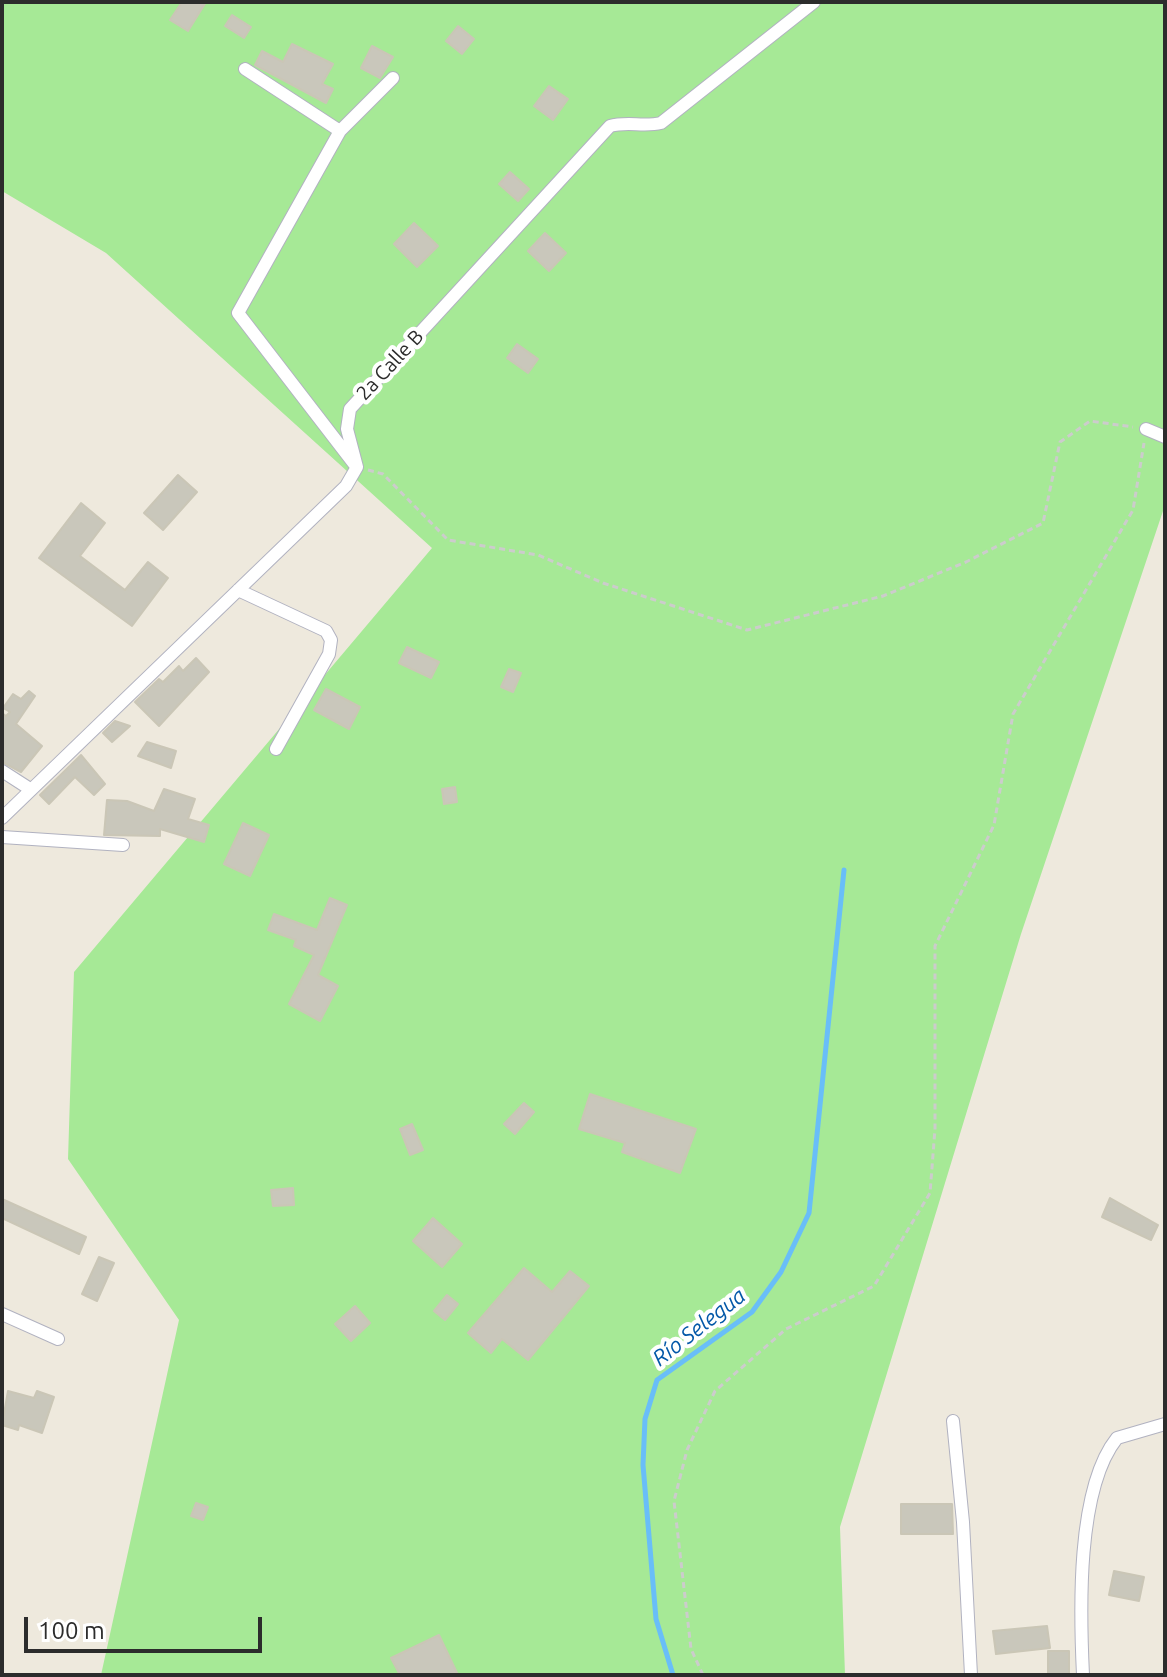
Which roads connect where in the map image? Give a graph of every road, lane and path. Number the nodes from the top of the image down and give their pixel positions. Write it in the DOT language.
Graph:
graph roads {
  1 [pos="814,2"];
  2 [pos="245,69"];
  3 [pos="393,78"];
  4 [pos="340,131"];
  5 [pos="1146,429"];
  6 [pos="1165,437"];
  7 [pos="357,467"];
  8 [pos="238,590"];
  9 [pos="276,749"];
  10 [pos="2,771"];
  11 [pos="30,789"];
  12 [pos="2,818"];
  13 [pos="2,837"];
  14 [pos="123,845"];
  15 [pos="2,1314"];
  16 [pos="58,1339"];
  17 [pos="953,1421"];
  18 [pos="1165,1424"];
  19 [pos="703,1675"];
  20 [pos="971,1675"];
  21 [pos="1083,1675"];
  1 -- 7 [label="street, 2a Calle B"];
  2 -- 4 [label="street"];
  3 -- 4 [label="street"];
  4 -- 7 [label="street"];
  5 -- 6 [label="street"];
  5 -- 7 [label="path"];
  5 -- 19 [label="path"];
  7 -- 8 [label="street"];
  8 -- 9 [label="street"];
  8 -- 11 [label="street"];
  10 -- 11 [label="street"];
  11 -- 12 [label="street"];
  13 -- 14 [label="street"];
  15 -- 16 [label="street"];
  17 -- 20 [label="street"];
  18 -- 21 [label="street"];
}
